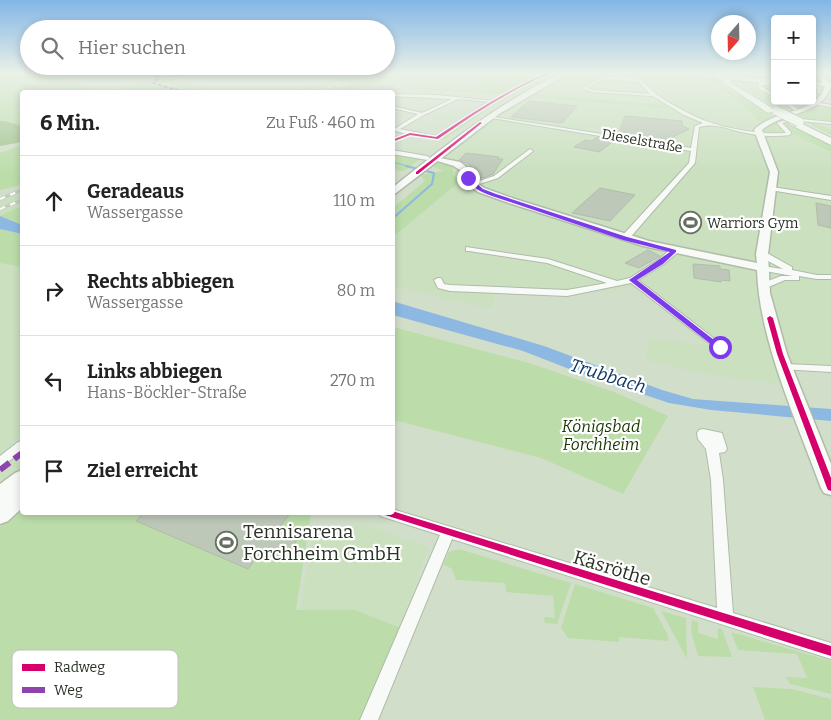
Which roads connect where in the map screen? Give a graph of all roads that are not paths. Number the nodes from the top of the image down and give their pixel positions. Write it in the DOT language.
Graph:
graph roads {
  1 [pos="438,107"];
  2 [pos="497,107"];
  3 [pos="505,107"];
  4 [pos="674,107"];
  5 [pos="766,107"];
  6 [pos="787,107"];
  7 [pos="809,107"];
  8 [pos="822,107"];
  9 [pos="395,108"];
  10 [pos="422,114"];
  11 [pos="795,116"];
  12 [pos="484,120"];
  13 [pos="502,121"];
  14 [pos="707,123"];
  15 [pos="831,123"];
  16 [pos="395,129"];
  17 [pos="395,130"];
  18 [pos="410,134"];
  19 [pos="759,134"];
  20 [pos="831,137"];
  21 [pos="436,138"];
  22 [pos="395,140"];
  23 [pos="831,142"];
  24 [pos="694,150"];
  25 [pos="530,151"];
  26 [pos="395,153"];
  27 [pos="428,161"];
  28 [pos="412,173"];
  29 [pos="395,182"];
  30 [pos="473,184"];
  31 [pos="772,190"];
  32 [pos="395,191"];
  33 [pos="831,198"];
  34 [pos="625,238"];
  35 [pos="469,249"];
  36 [pos="674,251"];
  37 [pos="762,254"];
  38 [pos="762,268"];
  39 [pos="817,277"];
  40 [pos="831,277"];
  41 [pos="438,280"];
  42 [pos="633,280"];
  43 [pos="619,284"];
  44 [pos="763,286"];
  45 [pos="720,347"];
  46 [pos="785,367"];
  47 [pos="831,370"];
  48 [pos="20,447"];
  49 [pos="712,448"];
  50 [pos="0,462"];
  51 [pos="20,480"];
  52 [pos="831,488"];
  53 [pos="0,496"];
  54 [pos="20,498"];
  55 [pos="0,515"];
  56 [pos="394,515"];
  57 [pos="448,532"];
  58 [pos="726,619"];
  59 [pos="831,651"];
  60 [pos="369,720"];
  1 -- 10 [label="street"];
  2 -- 27 [label="main road"];
  3 -- 12 [label="main road"];
  4 -- 14 [label="street"];
  5 -- 11 [label="highway, bridge"];
  6 -- 11 [label="street"];
  7 -- 11 [label="main road"];
  8 -- 11 [label="main road"];
  9 -- 10 [label="street"];
  10 -- 16 [label="street"];
  11 -- 19 [label="main road"];
  11 -- 20 [label="highway"];
  11 -- 23 [label="highway"];
  12 -- 13 [label="street, Dieselstraße"];
  12 -- 13 [label="street, Dieselstraße"];
  12 -- 27 [label="main road"];
  13 -- 24 [label="street, Dieselstraße"];
  14 -- 19 [label="street"];
  14 -- 24 [label="street"];
  15 -- 19 [label="street"];
  17 -- 18 [label="street"];
  18 -- 21 [label="street"];
  18 -- 22 [label="street"];
  19 -- 31 [label="main road"];
  24 -- 34 [label="street"];
  25 -- 30 [label="street"];
  26 -- 27 [label="street"];
  27 -- 28 [label="main road"];
  27 -- 30 [label="main road"];
  28 -- 29 [label="main road"];
  28 -- 32 [label="main road"];
  30 -- 34 [label="main road"];
  31 -- 33 [label="street"];
  31 -- 37 [label="main road"];
  34 -- 36 [label="main road"];
  35 -- 43 [label="street"];
  36 -- 38 [label="main road"];
  36 -- 42 [label="street"];
  37 -- 38 [label="main road"];
  37 -- 39 [label="street"];
  38 -- 39 [label="street"];
  38 -- 44 [label="main road"];
  39 -- 40 [label="street"];
  39 -- 44 [label="street"];
  41 -- 43 [label="street"];
  42 -- 43 [label="street"];
  42 -- 45 [label="street"];
  44 -- 46 [label="main road"];
  46 -- 47 [label="street"];
  46 -- 52 [label="main road"];
  48 -- 50 [label="street"];
  49 -- 58 [label="street"];
  51 -- 53 [label="main road"];
  54 -- 55 [label="main road"];
  56 -- 57 [label="street, Käsröthe"];
  57 -- 58 [label="street, Käsröthe"];
  57 -- 60 [label="street"];
  58 -- 59 [label="street, Käsröthe"];
}
